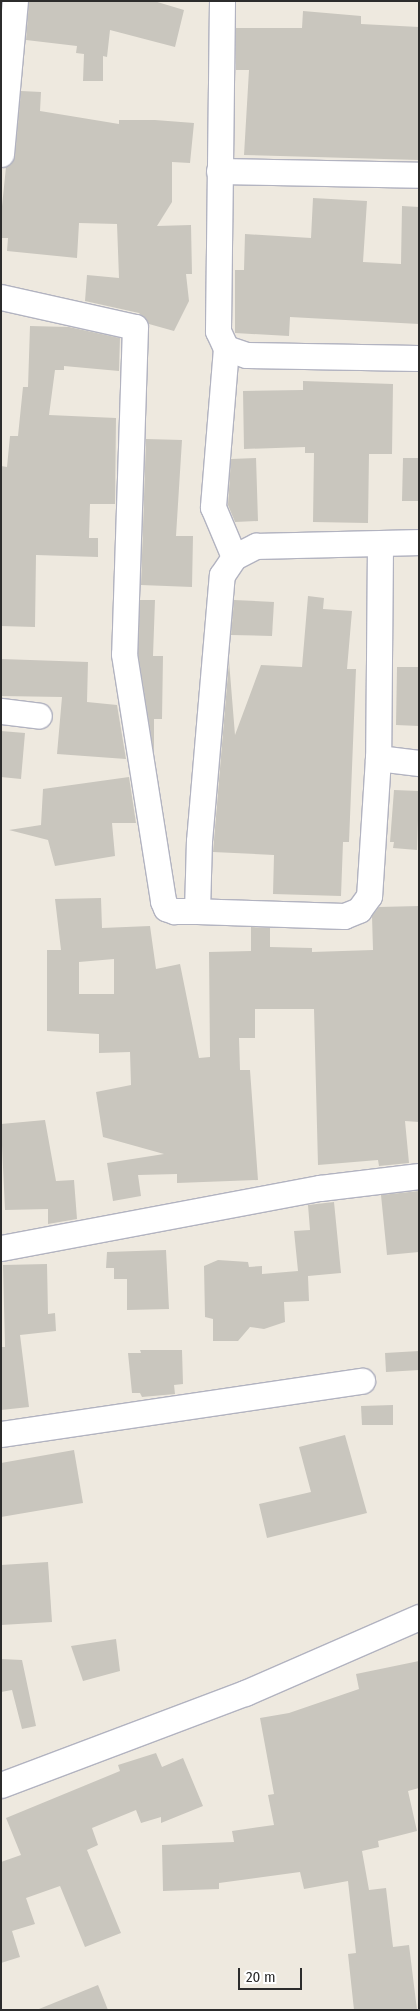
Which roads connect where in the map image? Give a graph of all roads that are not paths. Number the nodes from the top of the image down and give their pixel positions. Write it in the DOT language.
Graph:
graph roads {
  1 [pos="15,1"];
  2 [pos="222,1"];
  3 [pos="1,154"];
  4 [pos="218,171"];
  5 [pos="419,175"];
  6 [pos="1,297"];
  7 [pos="226,348"];
  8 [pos="419,358"];
  9 [pos="419,542"];
  10 [pos="380,545"];
  11 [pos="234,557"];
  12 [pos="1,711"];
  13 [pos="39,716"];
  14 [pos="378,758"];
  15 [pos="419,763"];
  16 [pos="197,911"];
  17 [pos="419,1176"];
  18 [pos="1,1248"];
  19 [pos="362,1381"];
  20 [pos="1,1434"];
  21 [pos="419,1617"];
  22 [pos="1,1785"];
  1 -- 3 [label="street"];
  2 -- 4 [label="street"];
  4 -- 5 [label="street"];
  4 -- 7 [label="street"];
  6 -- 16 [label="street"];
  7 -- 8 [label="street"];
  7 -- 11 [label="street"];
  9 -- 10 [label="street"];
  10 -- 11 [label="street"];
  10 -- 14 [label="street"];
  11 -- 16 [label="street"];
  12 -- 13 [label="street"];
  14 -- 15 [label="street"];
  14 -- 16 [label="street"];
  17 -- 18 [label="street"];
  19 -- 20 [label="street"];
  21 -- 22 [label="street"];
}
